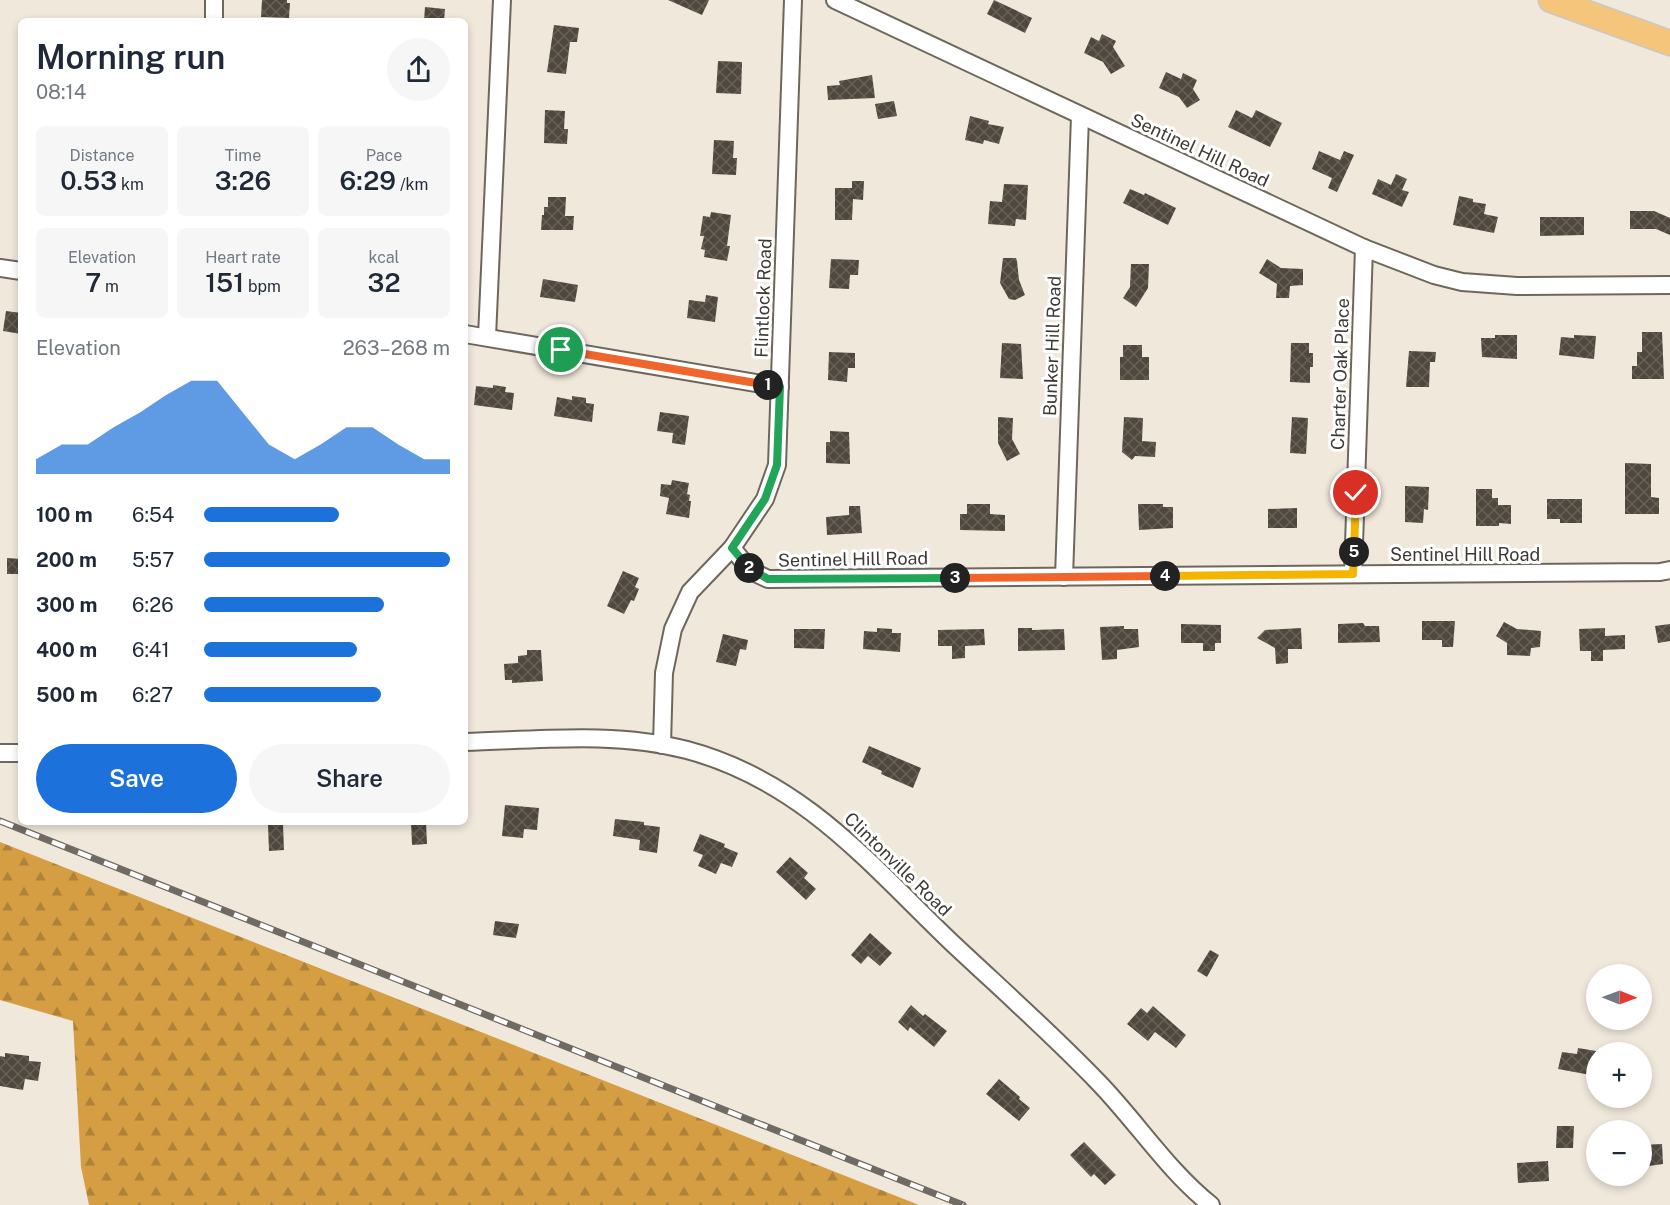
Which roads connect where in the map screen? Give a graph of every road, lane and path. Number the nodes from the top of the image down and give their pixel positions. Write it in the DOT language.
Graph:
graph roads {
  1 [pos="214,0"];
  2 [pos="502,0"];
  3 [pos="793,0"];
  4 [pos="835,0"];
  5 [pos="1551,0"];
  6 [pos="213,18"];
  7 [pos="1670,44"];
  8 [pos="1080,116"];
  9 [pos="1364,248"];
  10 [pos="0,268"];
  11 [pos="18,271"];
  12 [pos="1670,285"];
  13 [pos="468,334"];
  14 [pos="488,337"];
  15 [pos="780,387"];
  16 [pos="732,548"];
  17 [pos="1670,570"];
  18 [pos="1353,574"];
  19 [pos="1064,576"];
  20 [pos="468,742"];
  21 [pos="662,745"];
  22 [pos="0,753"];
  23 [pos="18,753"];
  24 [pos="1210,1205"];
  1 -- 6 [label="street"];
  2 -- 14 [label="street"];
  3 -- 15 [label="street, Flintlock Road"];
  4 -- 8 [label="street, Sentinel Hill Road"];
  5 -- 7 [label="highway"];
  8 -- 9 [label="street, Sentinel Hill Road"];
  8 -- 19 [label="street, Bunker Hill Road"];
  9 -- 12 [label="street, Sentinel Hill Road"];
  9 -- 18 [label="street, Charter Oak Place"];
  10 -- 11 [label="street"];
  13 -- 14 [label="street"];
  14 -- 15 [label="street"];
  15 -- 16 [label="street, Flintlock Road"];
  16 -- 19 [label="street, Sentinel Hill Road"];
  16 -- 21 [label="street, Flintlock Road"];
  17 -- 18 [label="street, Sentinel Hill Road"];
  18 -- 19 [label="street, Sentinel Hill Road"];
  20 -- 21 [label="street, Clintonville Road"];
  21 -- 24 [label="street, Clintonville Road"];
  22 -- 23 [label="street"];
}
